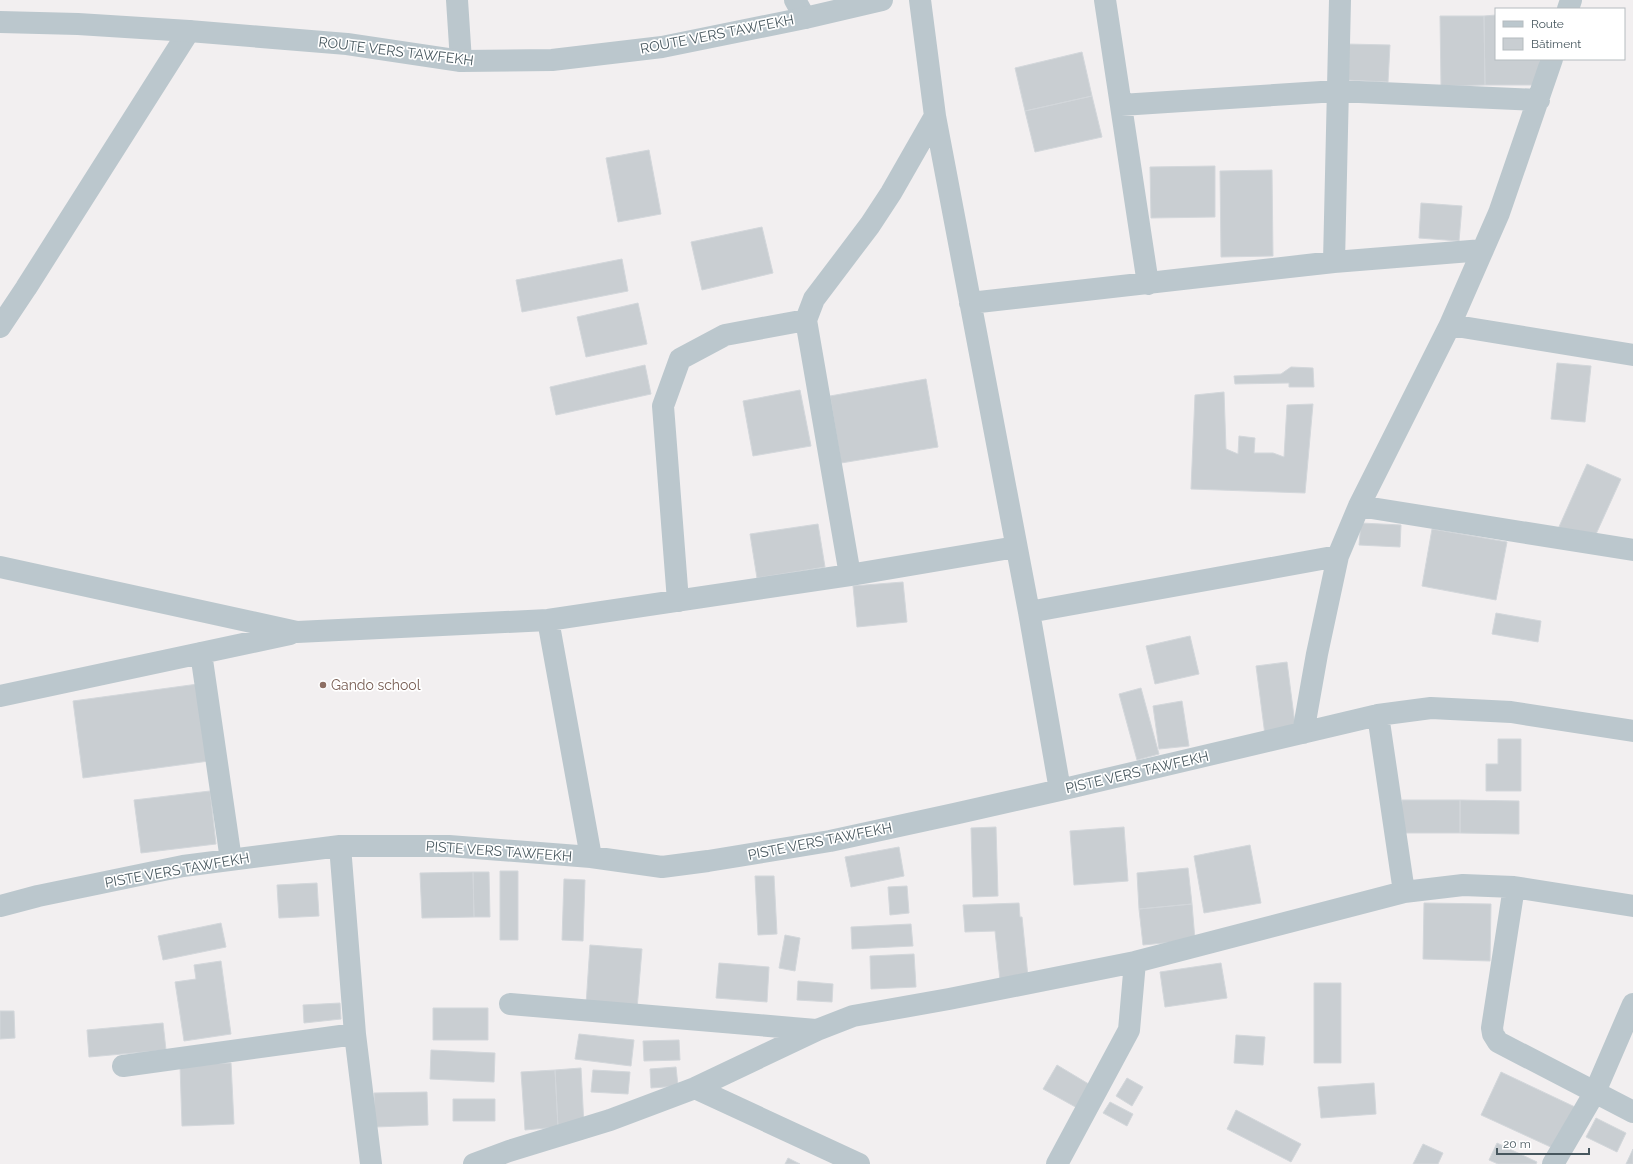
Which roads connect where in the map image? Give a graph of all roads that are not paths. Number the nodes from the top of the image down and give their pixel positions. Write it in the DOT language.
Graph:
graph roads {
  1 [pos="457,0"];
  2 [pos="880,0"];
  3 [pos="920,0"];
  4 [pos="1104,0"];
  5 [pos="1340,0"];
  6 [pos="800,9"];
  7 [pos="0,22"];
  8 [pos="189,31"];
  9 [pos="1552,60"];
  10 [pos="461,61"];
  11 [pos="1337,92"];
  12 [pos="1539,100"];
  13 [pos="1121,105"];
  14 [pos="935,116"];
  15 [pos="1483,250"];
  16 [pos="1334,262"];
  17 [pos="1148,284"];
  18 [pos="970,304"];
  19 [pos="806,320"];
  20 [pos="1450,325"];
  21 [pos="0,327"];
  22 [pos="1633,354"];
  23 [pos="1359,506"];
  24 [pos="1016,547"];
  25 [pos="1633,550"];
  26 [pos="1338,556"];
  27 [pos="0,567"];
  28 [pos="850,575"];
  29 [pos="678,601"];
  30 [pos="1029,612"];
  31 [pos="548,620"];
  32 [pos="297,632"];
  33 [pos="201,653"];
  34 [pos="0,696"];
  35 [pos="1378,715"];
  36 [pos="1633,731"];
  37 [pos="1303,733"];
  38 [pos="1060,790"];
  39 [pos="340,846"];
  40 [pos="591,857"];
  41 [pos="231,860"];
  42 [pos="1514,887"];
  43 [pos="1404,892"];
  44 [pos="0,906"];
  45 [pos="1633,906"];
  46 [pos="1135,962"];
  47 [pos="510,1004"];
  48 [pos="1633,1004"];
  49 [pos="817,1030"];
  50 [pos="355,1034"];
  51 [pos="123,1066"];
  52 [pos="695,1088"];
  53 [pos="1595,1092"];
  54 [pos="1633,1112"];
  55 [pos="371,1164"];
  56 [pos="474,1164"];
  57 [pos="859,1164"];
  58 [pos="1057,1164"];
  59 [pos="1553,1164"];
  1 -- 10 [label="street"];
  2 -- 6 [label="street, ROUTE VERS TAWFEKH"];
  3 -- 14 [label="street"];
  4 -- 13 [label="street"];
  5 -- 11 [label="street"];
  6 -- 10 [label="street, ROUTE VERS TAWFEKH"];
  7 -- 8 [label="street, ROUTE VERS TAWFEKH"];
  8 -- 10 [label="street, ROUTE VERS TAWFEKH"];
  8 -- 21 [label="street"];
  9 -- 12 [label="street"];
  11 -- 12 [label="street"];
  11 -- 13 [label="street"];
  11 -- 16 [label="street"];
  12 -- 15 [label="street"];
  13 -- 17 [label="street"];
  14 -- 18 [label="street"];
  14 -- 19 [label="street"];
  15 -- 16 [label="street"];
  15 -- 20 [label="street"];
  16 -- 17 [label="street"];
  17 -- 18 [label="street"];
  18 -- 24 [label="street"];
  19 -- 28 [label="street"];
  19 -- 29 [label="street"];
  20 -- 22 [label="street"];
  20 -- 23 [label="street"];
  23 -- 25 [label="street"];
  23 -- 26 [label="street"];
  24 -- 28 [label="street"];
  24 -- 30 [label="street"];
  26 -- 30 [label="street"];
  26 -- 37 [label="street"];
  27 -- 32 [label="street"];
  28 -- 29 [label="street"];
  29 -- 31 [label="street"];
  30 -- 38 [label="street"];
  31 -- 32 [label="street"];
  31 -- 40 [label="street"];
  32 -- 33 [label="street"];
  33 -- 34 [label="street"];
  33 -- 41 [label="street"];
  35 -- 36 [label="street, PISTE VERS TAWFEKH"];
  35 -- 37 [label="street, PISTE VERS TAWFEKH"];
  35 -- 43 [label="street"];
  37 -- 38 [label="street, PISTE VERS TAWFEKH"];
  38 -- 40 [label="street, PISTE VERS TAWFEKH"];
  39 -- 40 [label="street, PISTE VERS TAWFEKH"];
  39 -- 41 [label="street, PISTE VERS TAWFEKH"];
  39 -- 50 [label="street"];
  41 -- 44 [label="street, PISTE VERS TAWFEKH"];
  42 -- 43 [label="street"];
  42 -- 45 [label="street"];
  42 -- 53 [label="street"];
  43 -- 46 [label="street"];
  46 -- 49 [label="street"];
  46 -- 58 [label="street"];
  47 -- 49 [label="street"];
  48 -- 53 [label="street"];
  49 -- 52 [label="street"];
  50 -- 51 [label="street"];
  50 -- 55 [label="street"];
  52 -- 56 [label="street"];
  52 -- 57 [label="street"];
  53 -- 54 [label="street"];
  53 -- 59 [label="street"];
}
